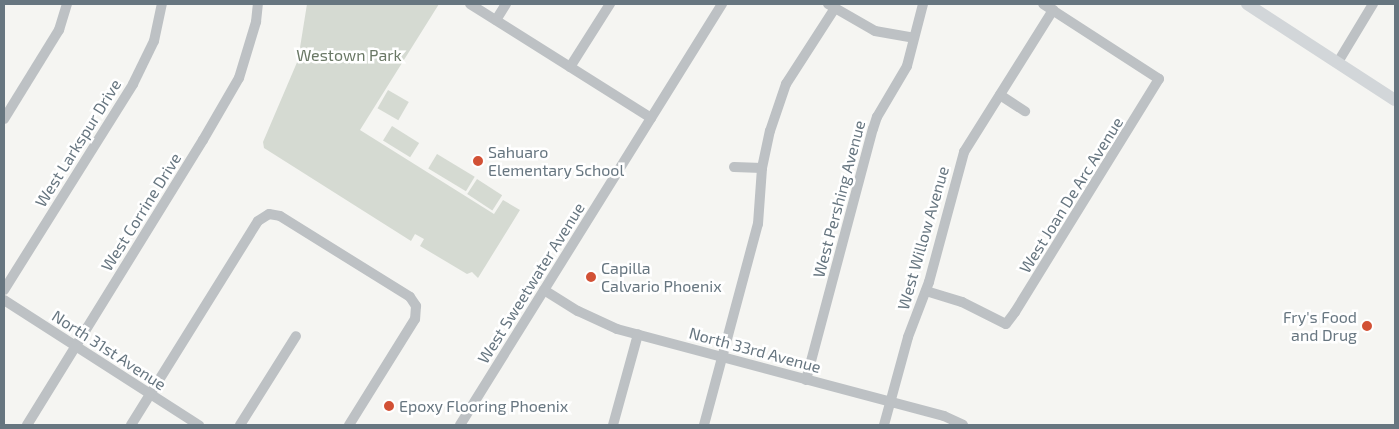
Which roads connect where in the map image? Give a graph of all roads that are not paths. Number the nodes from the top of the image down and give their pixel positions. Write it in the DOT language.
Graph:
graph roads {
  1 [pos="67,4"];
  2 [pos="162,4"];
  3 [pos="258,4"];
  4 [pos="470,4"];
  5 [pos="506,4"];
  6 [pos="610,4"];
  7 [pos="722,4"];
  8 [pos="923,4"];
  9 [pos="1043,4"];
  10 [pos="1247,4"];
  11 [pos="1373,4"];
  12 [pos="831,6"];
  13 [pos="1261,8"];
  14 [pos="1053,10"];
  15 [pos="496,20"];
  16 [pos="913,38"];
  17 [pos="1338,62"];
  18 [pos="570,67"];
  19 [pos="1000,95"];
  20 [pos="1395,100"];
  21 [pos="1026,111"];
  22 [pos="651,118"];
  23 [pos="4,119"];
  24 [pos="734,167"];
  25 [pos="762,168"];
  26 [pos="4,290"];
  27 [pos="544,290"];
  28 [pos="926,291"];
  29 [pos="4,300"];
  30 [pos="638,334"];
  31 [pos="296,336"];
  32 [pos="75,347"];
  33 [pos="722,357"];
  34 [pos="806,380"];
  35 [pos="150,394"];
  36 [pos="891,402"];
  37 [pos="27,425"];
  38 [pos="131,425"];
  39 [pos="199,425"];
  40 [pos="240,425"];
  41 [pos="349,425"];
  42 [pos="460,425"];
  43 [pos="613,425"];
  44 [pos="704,425"];
  45 [pos="884,425"];
  46 [pos="963,425"];
  1 -- 23 [label="street"];
  2 -- 26 [label="street, West Larkspur Drive"];
  3 -- 32 [label="street, West Corrine Drive"];
  4 -- 15 [label="street"];
  5 -- 15 [label="street"];
  6 -- 18 [label="street"];
  7 -- 22 [label="street, West Sweetwater Avenue"];
  8 -- 16 [label="street, West Pershing Avenue"];
  9 -- 14 [label="street"];
  10 -- 13 [label="main road"];
  11 -- 17 [label="street"];
  12 -- 16 [label="street"];
  12 -- 25 [label="street"];
  13 -- 17 [label="main road"];
  14 -- 19 [label="street, West Willow Avenue"];
  14 -- 28 [label="street, West Joan De Arc Avenue"];
  15 -- 18 [label="street"];
  16 -- 34 [label="street, West Pershing Avenue"];
  17 -- 20 [label="main road"];
  18 -- 22 [label="street"];
  19 -- 21 [label="street"];
  19 -- 28 [label="street, West Willow Avenue"];
  22 -- 27 [label="street, West Sweetwater Avenue"];
  24 -- 25 [label="street"];
  25 -- 33 [label="street"];
  27 -- 30 [label="street, North 33rd Avenue"];
  27 -- 42 [label="street, West Sweetwater Avenue"];
  28 -- 36 [label="street, West Willow Avenue"];
  29 -- 32 [label="street, North 31st Avenue"];
  30 -- 33 [label="street, North 33rd Avenue"];
  30 -- 43 [label="street"];
  31 -- 40 [label="street"];
  32 -- 35 [label="street, North 31st Avenue"];
  32 -- 37 [label="street, West Corrine Drive"];
  33 -- 34 [label="street, North 33rd Avenue"];
  33 -- 44 [label="street"];
  34 -- 36 [label="street, North 33rd Avenue"];
  35 -- 38 [label="street"];
  35 -- 39 [label="street, North 31st Avenue"];
  35 -- 41 [label="street"];
  36 -- 45 [label="street, West Willow Avenue"];
  36 -- 46 [label="street, North 33rd Avenue"];
}
